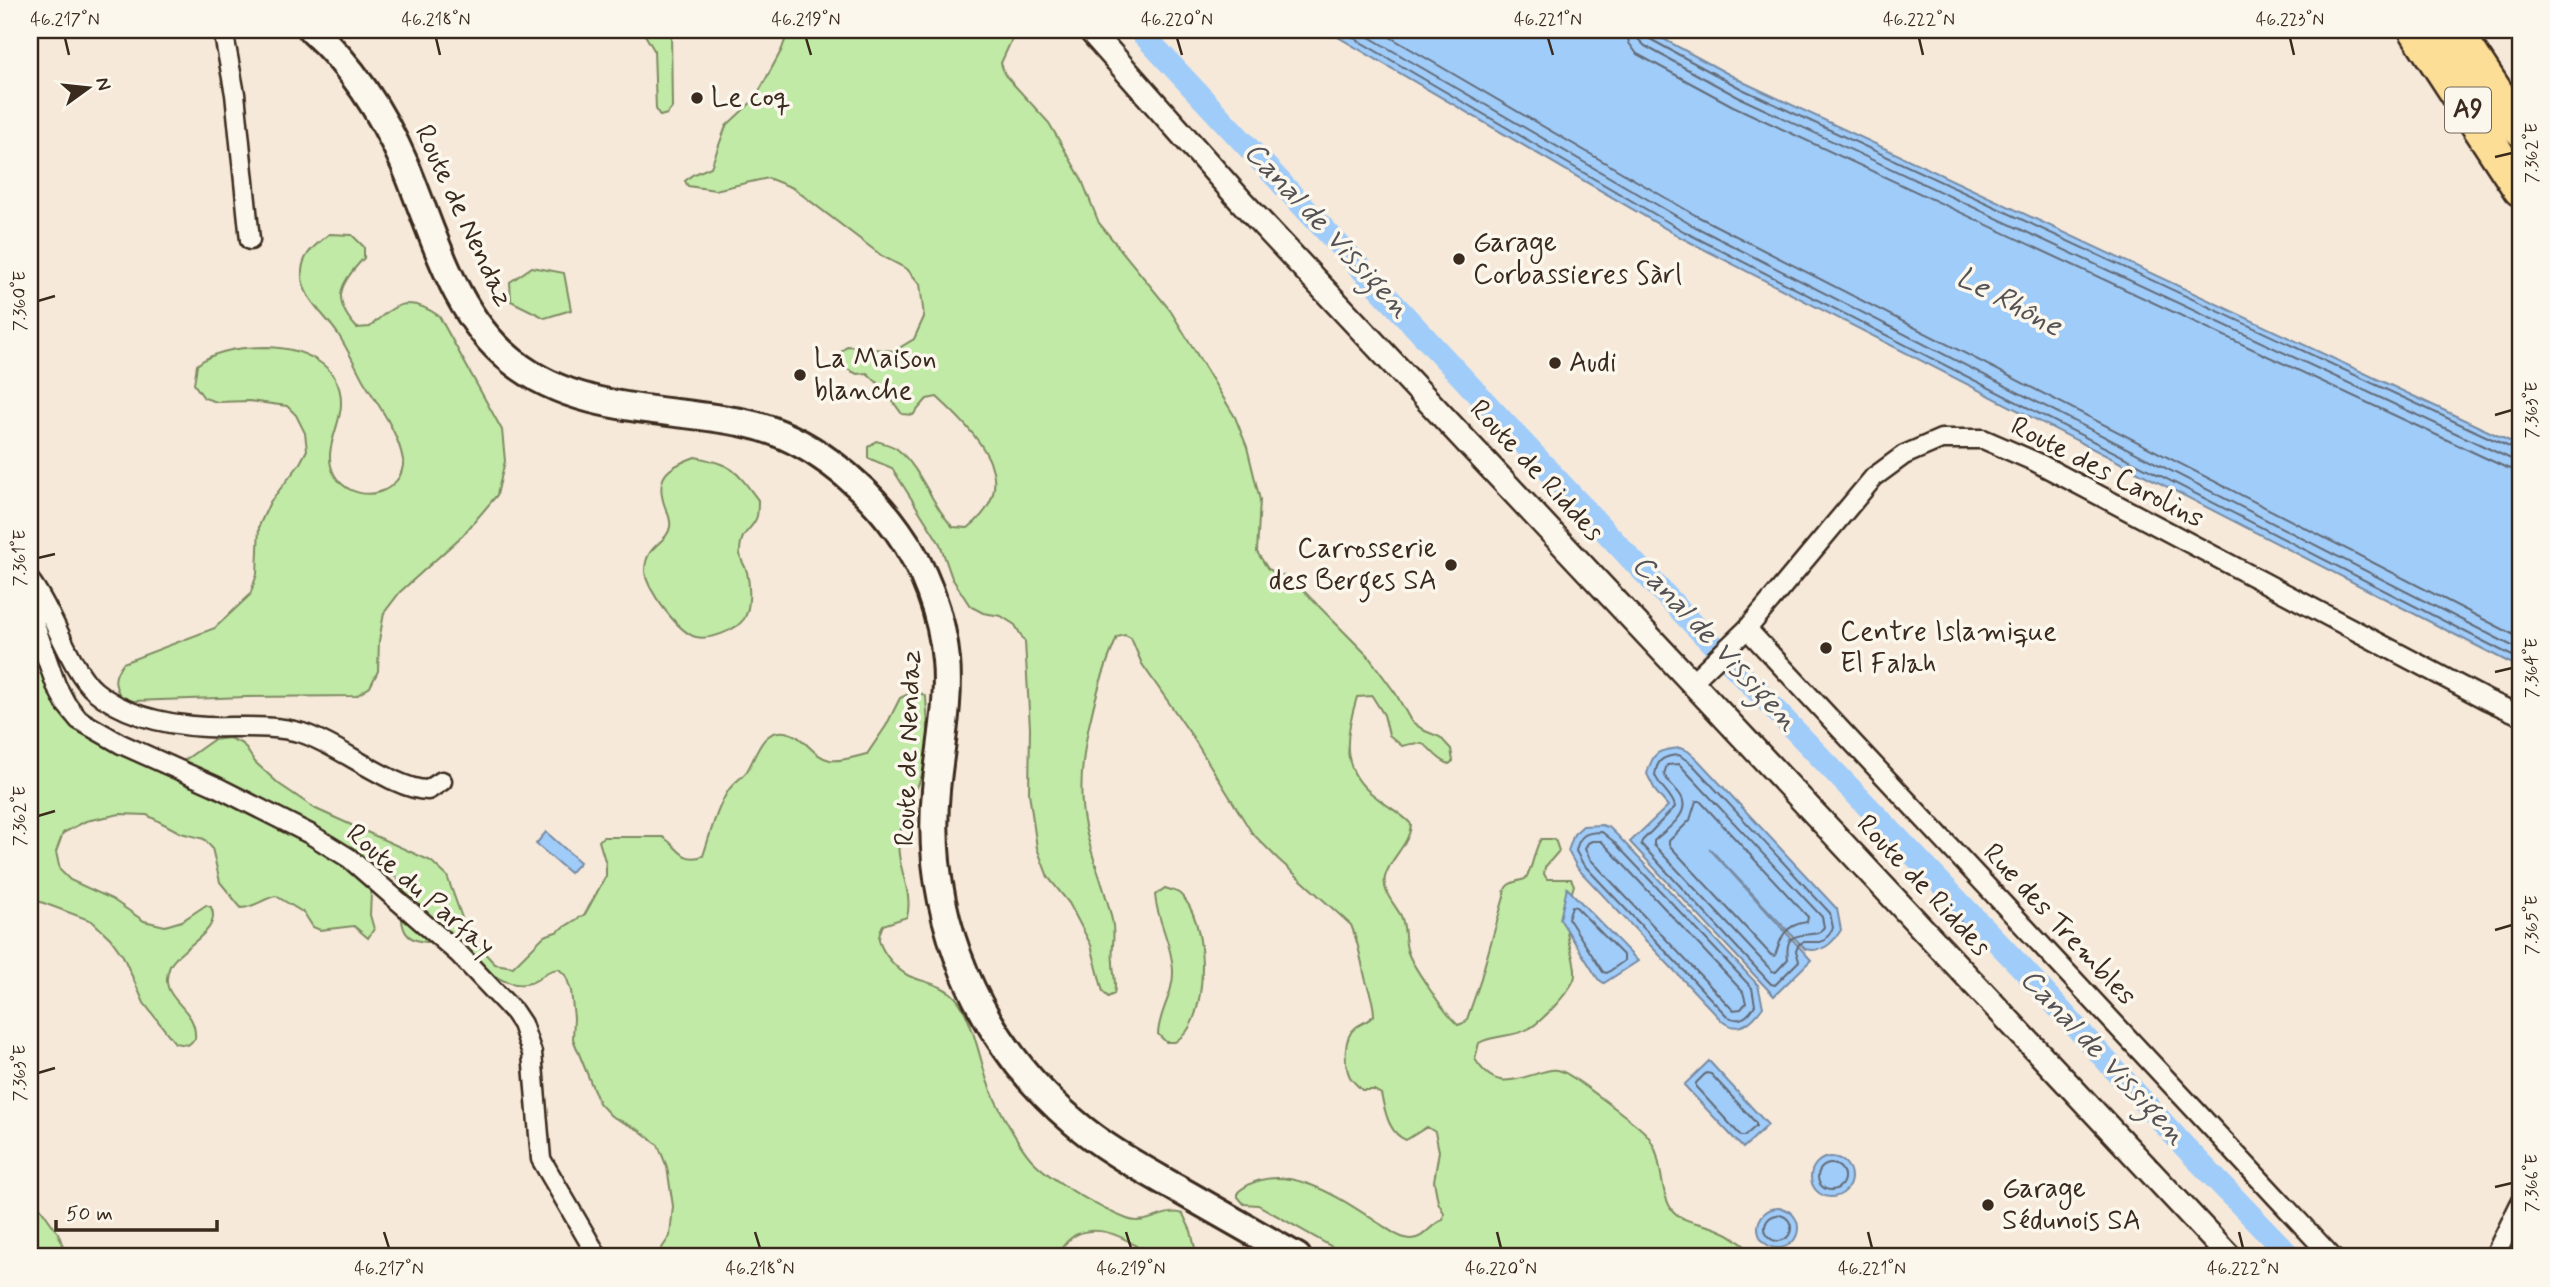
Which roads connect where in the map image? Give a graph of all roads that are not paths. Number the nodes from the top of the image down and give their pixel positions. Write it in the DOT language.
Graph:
graph roads {
  1 [pos="223,30"];
  2 [pos="312,30"];
  3 [pos="1090,30"];
  4 [pos="2416,30"];
  5 [pos="2455,30"];
  6 [pos="2520,129"];
  7 [pos="2520,190"];
  8 [pos="250,240"];
  9 [pos="30,581"];
  10 [pos="30,611"];
  11 [pos="1747,629"];
  12 [pos="1692,682"];
  13 [pos="2520,715"];
  14 [pos="442,781"];
  15 [pos="2520,1204"];
  16 [pos="598,1257"];
  17 [pos="1297,1257"];
  18 [pos="2230,1257"];
  19 [pos="2332,1257"];
  20 [pos="2494,1257"];
  1 -- 8 [label="street"];
  2 -- 17 [label="main road, Route de Nendaz"];
  3 -- 12 [label="street, Route de Riddes"];
  4 -- 7 [label="highway, A9"];
  5 -- 6 [label="highway, A9"];
  9 -- 14 [label="street"];
  10 -- 16 [label="street, Route du Parfay"];
  11 -- 12 [label="street, Route des Carolins"];
  11 -- 13 [label="street, Route des Carolins"];
  11 -- 19 [label="street, Rue des Trembles"];
  12 -- 18 [label="street, Route de Riddes"];
  15 -- 20 [label="street"];
}
